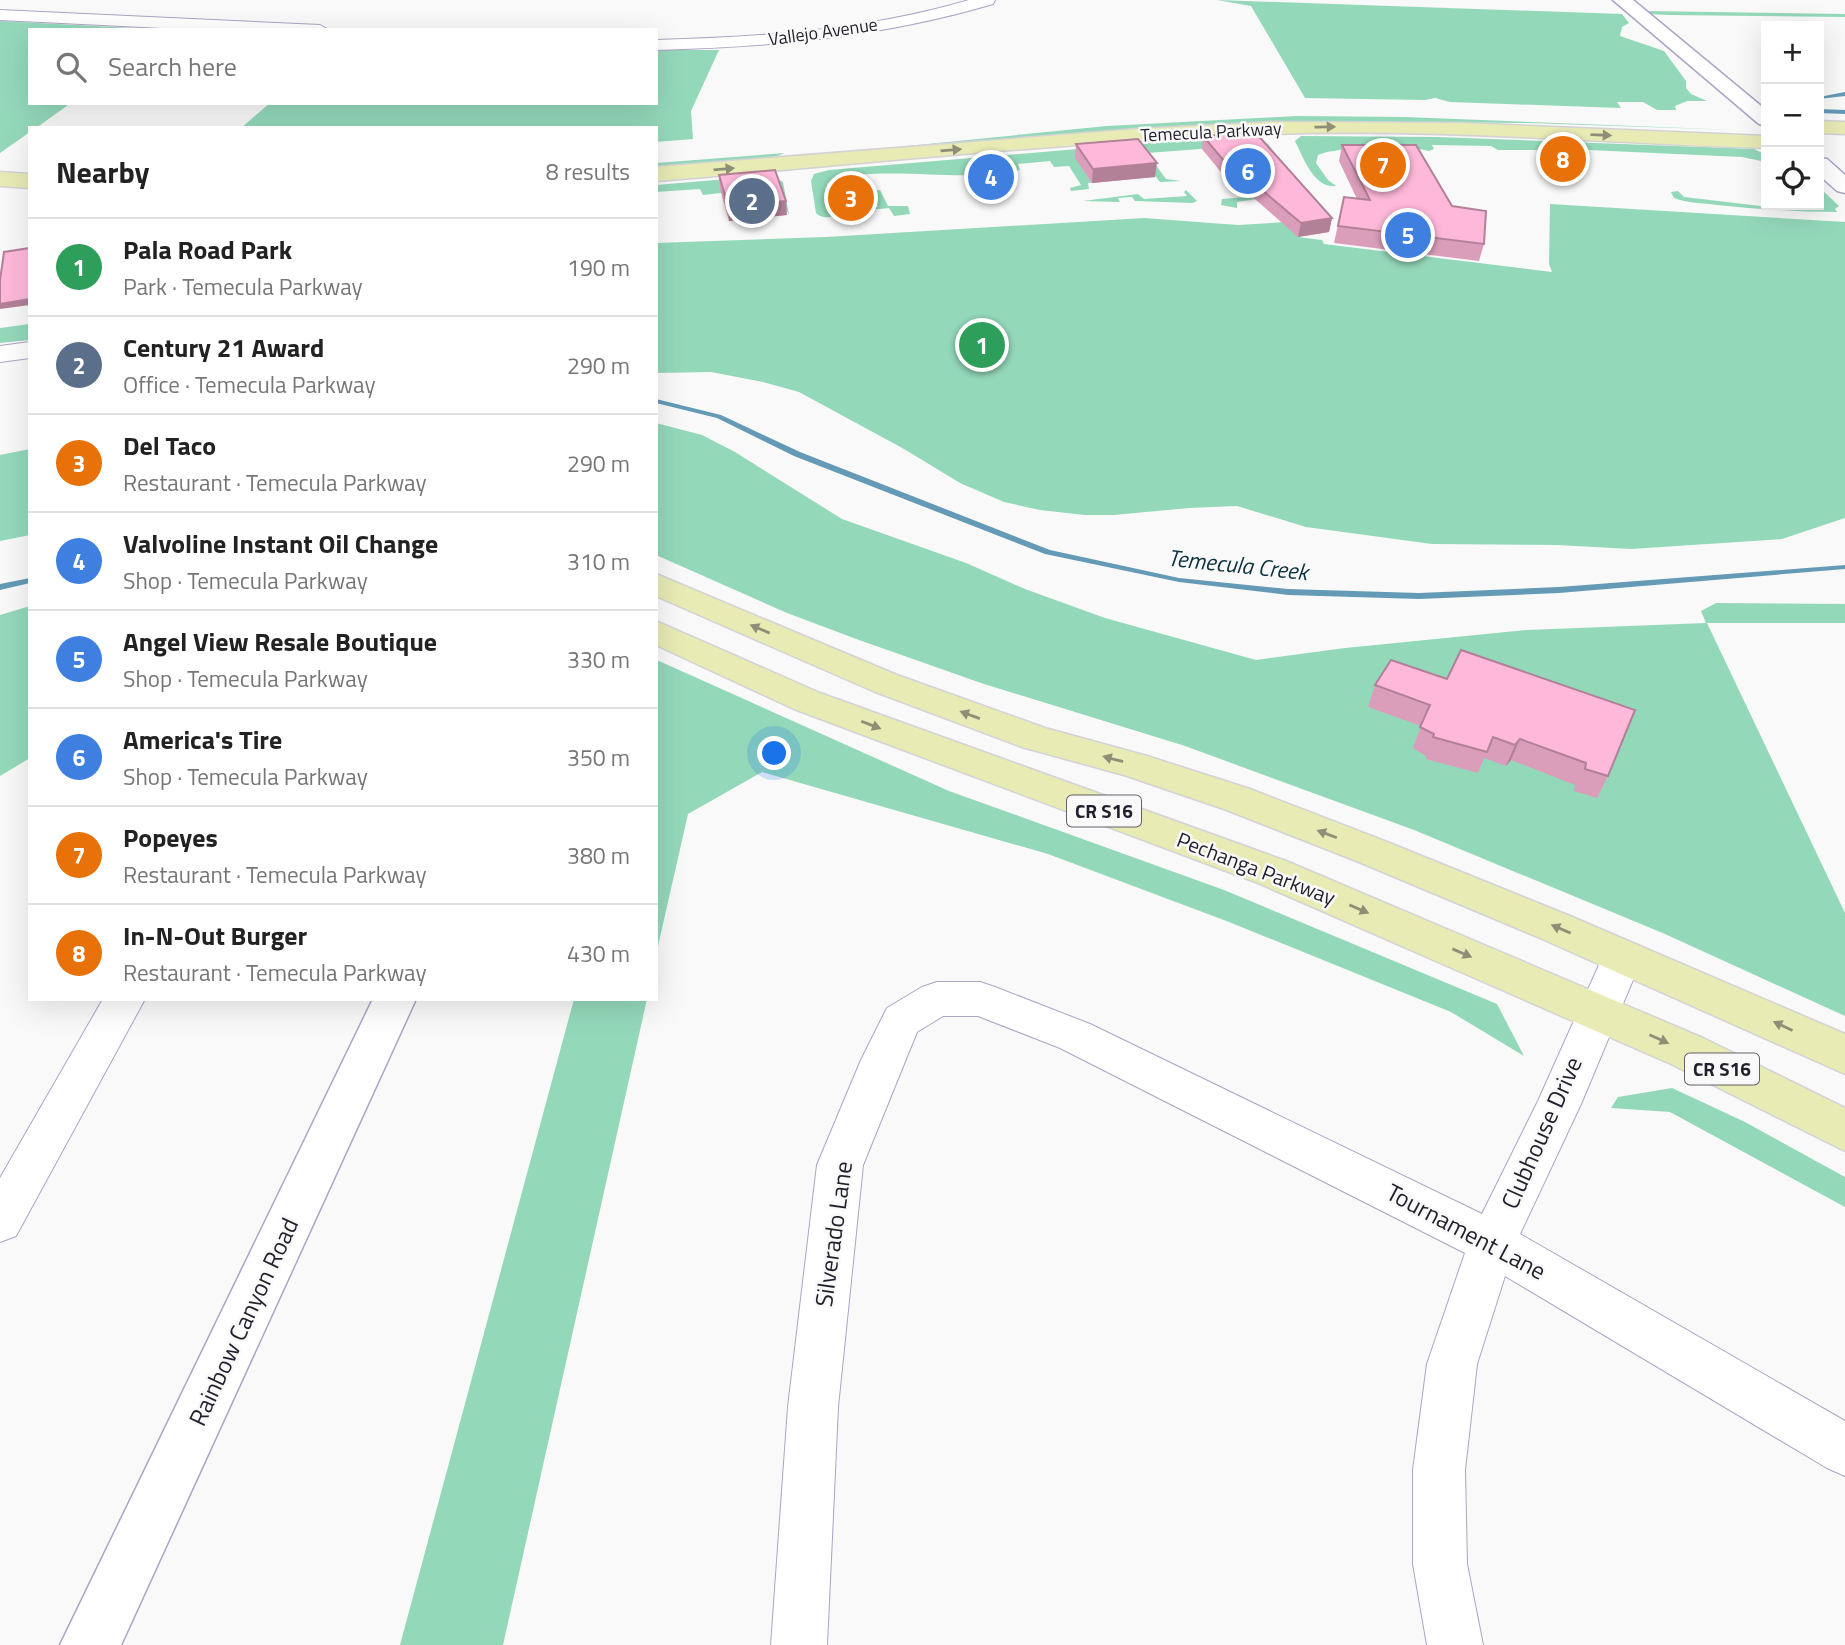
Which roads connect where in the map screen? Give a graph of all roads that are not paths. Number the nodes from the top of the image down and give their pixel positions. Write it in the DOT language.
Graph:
graph roads {
  1 [pos="987,0"];
  2 [pos="1622,0"];
  3 [pos="0,15"];
  4 [pos="277,28"];
  5 [pos="658,44"];
  6 [pos="1761,119"];
  7 [pos="1761,123"];
  8 [pos="1824,127"];
  9 [pos="1845,128"];
  10 [pos="1761,142"];
  11 [pos="1824,143"];
  12 [pos="1845,144"];
  13 [pos="658,156"];
  14 [pos="1824,168"];
  15 [pos="658,174"];
  16 [pos="0,179"];
  17 [pos="28,181"];
  18 [pos="1845,186"];
  19 [pos="28,350"];
  20 [pos="0,354"];
  21 [pos="658,585"];
  22 [pos="658,633"];
  23 [pos="1623,956"];
  24 [pos="124,1001"];
  25 [pos="394,1001"];
  26 [pos="1597,1011"];
  27 [pos="1075,1036"];
  28 [pos="1845,1055"];
  29 [pos="1845,1131"];
  30 [pos="0,1221"];
  31 [pos="1492,1243"];
  32 [pos="1845,1450"];
  33 [pos="90,1645"];
  34 [pos="799,1645"];
  35 [pos="1455,1645"];
  1 -- 5 [label="street, Vallejo Avenue"];
  2 -- 6 [label="street"];
  3 -- 4 [label="street"];
  7 -- 13 [label="main road, Temecula Parkway"];
  8 -- 9 [label="main road"];
  15 -- 10 [label="main road, Temecula Parkway, one-way"];
  11 -- 12 [label="main road"];
  14 -- 18 [label="street"];
  16 -- 17 [label="main road"];
  19 -- 20 [label="street"];
  23 -- 21 [label="main road, CR S16, one-way"];
  22 -- 26 [label="main road, Pechanga Parkway / CR S16, one-way"];
  23 -- 26 [label="street, Clubhouse Drive"];
  28 -- 23 [label="main road, CR S16, one-way"];
  24 -- 30 [label="street"];
  25 -- 33 [label="street, Rainbow Canyon Road"];
  26 -- 29 [label="main road, Pechanga Parkway / CR S16, one-way"];
  26 -- 31 [label="street, Clubhouse Drive"];
  27 -- 31 [label="street, Tournament Lane"];
  27 -- 34 [label="street, Silverado Lane"];
  31 -- 32 [label="street, Tournament Lane"];
  31 -- 35 [label="street, Clubhouse Drive"];
}
